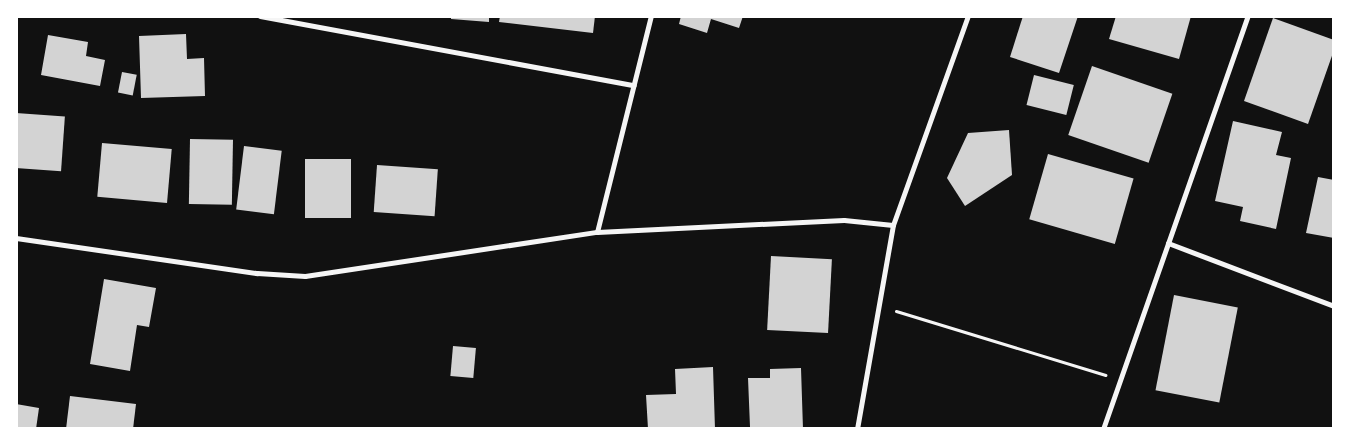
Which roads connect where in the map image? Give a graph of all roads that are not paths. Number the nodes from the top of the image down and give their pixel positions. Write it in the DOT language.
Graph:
graph roads {
  1 [pos="260,16"];
  2 [pos="652,16"];
  3 [pos="968,16"];
  4 [pos="1248,16"];
  5 [pos="634,85"];
  6 [pos="893,225"];
  7 [pos="597,232"];
  8 [pos="16,238"];
  9 [pos="1168,243"];
  10 [pos="1334,306"];
  11 [pos="857,429"];
  12 [pos="1103,429"];
  1 -- 5 [label="street"];
  2 -- 5 [label="street"];
  3 -- 6 [label="street"];
  4 -- 9 [label="street"];
  5 -- 7 [label="street"];
  6 -- 7 [label="street"];
  6 -- 11 [label="street"];
  7 -- 8 [label="street"];
  9 -- 10 [label="street"];
  9 -- 12 [label="street"];
}
